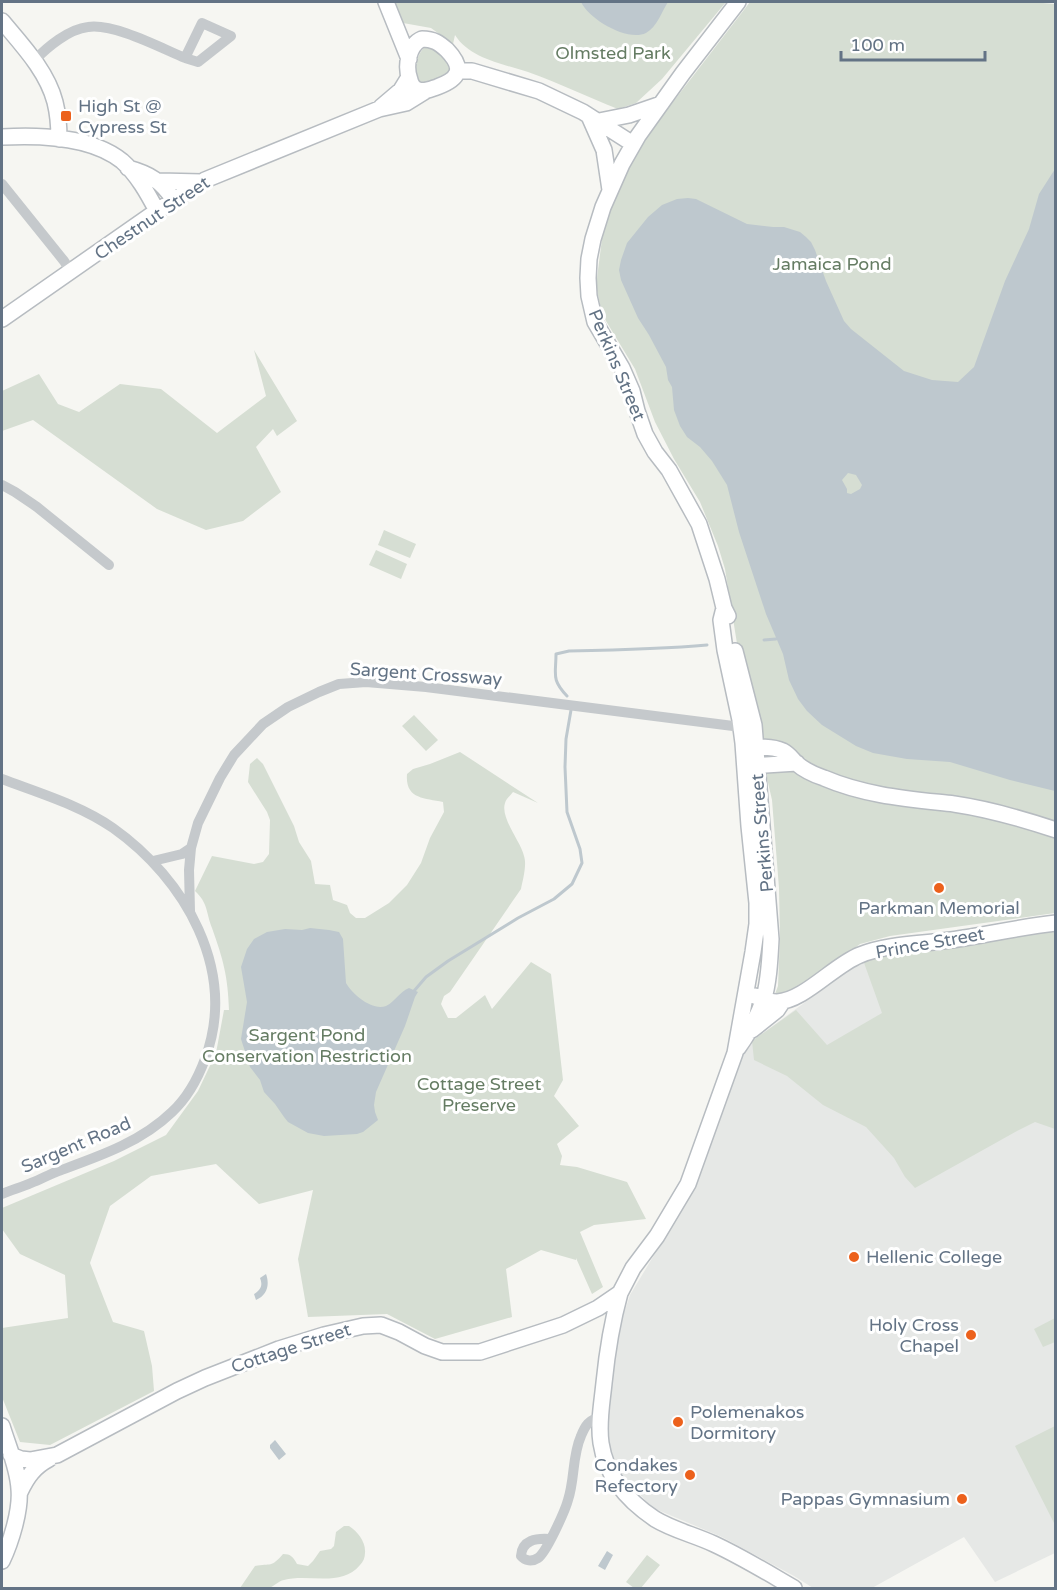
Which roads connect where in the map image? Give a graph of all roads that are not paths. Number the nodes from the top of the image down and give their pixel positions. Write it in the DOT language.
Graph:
graph roads {
  1 [pos="386,2"];
  2 [pos="738,2"];
  3 [pos="2,21"];
  4 [pos="394,24"];
  5 [pos="423,39"];
  6 [pos="185,58"];
  7 [pos="409,59"];
  8 [pos="34,61"];
  9 [pos="458,71"];
  10 [pos="409,77"];
  11 [pos="427,90"];
  12 [pos="661,104"];
  13 [pos="379,109"];
  14 [pos="594,118"];
  15 [pos="2,137"];
  16 [pos="59,139"];
  17 [pos="633,144"];
  18 [pos="128,168"];
  19 [pos="159,181"];
  20 [pos="202,182"];
  21 [pos="2,184"];
  22 [pos="610,190"];
  23 [pos="174,200"];
  24 [pos="157,211"];
  25 [pos="71,272"];
  26 [pos="2,320"];
  27 [pos="2,485"];
  28 [pos="109,565"];
  29 [pos="724,608"];
  30 [pos="741,727"];
  31 [pos="749,748"];
  32 [pos="797,763"];
  33 [pos="751,766"];
  34 [pos="2,779"];
  35 [pos="1056,830"];
  36 [pos="191,848"];
  37 [pos="153,861"];
  38 [pos="190,910"];
  39 [pos="1056,923"];
  40 [pos="747,993"];
  41 [pos="764,999"];
  42 [pos="783,1001"];
  43 [pos="750,1032"];
  44 [pos="735,1053"];
  45 [pos="710,1121"];
  46 [pos="2,1194"];
  47 [pos="620,1293"];
  48 [pos="600,1418"];
  49 [pos="2,1426"];
  50 [pos="11,1455"];
  51 [pos="57,1455"];
  52 [pos="20,1492"];
  53 [pos="550,1539"];
  54 [pos="2,1561"];
  55 [pos="795,1588"];
  1 -- 4 [label="main road"];
  2 -- 12 [label="main road, Perkins Street"];
  3 -- 8 [label="main road"];
  4 -- 5 [label="main road"];
  4 -- 7 [label="main road"];
  5 -- 7 [label="main road"];
  5 -- 9 [label="main road"];
  6 -- 8 [label="street"];
  7 -- 10 [label="main road"];
  8 -- 16 [label="main road"];
  9 -- 11 [label="main road"];
  9 -- 14 [label="main road"];
  10 -- 11 [label="main road"];
  10 -- 13 [label="main road, Chestnut Street"];
  11 -- 13 [label="main road, Chestnut Street"];
  12 -- 14 [label="main road"];
  12 -- 17 [label="main road, Perkins Street"];
  13 -- 20 [label="main road, Chestnut Street"];
  14 -- 17 [label="main road"];
  14 -- 22 [label="main road"];
  15 -- 16 [label="main road"];
  16 -- 18 [label="main road"];
  17 -- 22 [label="main road, Perkins Street"];
  18 -- 19 [label="main road"];
  18 -- 24 [label="main road"];
  19 -- 20 [label="main road"];
  19 -- 23 [label="main road"];
  20 -- 23 [label="main road, Chestnut Street"];
  21 -- 25 [label="street"];
  22 -- 29 [label="main road, Perkins Street"];
  23 -- 24 [label="main road, Chestnut Street"];
  24 -- 25 [label="main road, Chestnut Street"];
  25 -- 26 [label="main road, Chestnut Street"];
  27 -- 28 [label="street"];
  29 -- 30 [label="main road, Perkins Street"];
  29 -- 31 [label="main road, Perkins Street"];
  30 -- 31 [label="main road, Perkins Street"];
  30 -- 36 [label="street, Sargent Crossway"];
  31 -- 32 [label="main road"];
  31 -- 33 [label="main road, Perkins Street"];
  32 -- 33 [label="main road"];
  32 -- 35 [label="main road"];
  33 -- 40 [label="main road, Perkins Street"];
  33 -- 41 [label="main road, Perkins Street"];
  34 -- 37 [label="street, Sargent Road"];
  36 -- 37 [label="street"];
  36 -- 38 [label="street, Sargent Crossway"];
  37 -- 38 [label="street, Sargent Road"];
  38 -- 46 [label="street, Sargent Road"];
  39 -- 42 [label="main road, Prince Street"];
  40 -- 41 [label="main road"];
  40 -- 44 [label="main road, Perkins Street"];
  41 -- 42 [label="main road"];
  41 -- 43 [label="main road, Perkins Street"];
  42 -- 43 [label="main road"];
  43 -- 44 [label="main road, Perkins Street"];
  44 -- 45 [label="main road, Perkins Street"];
  45 -- 47 [label="main road, Cottage Street"];
  47 -- 48 [label="main road"];
  47 -- 51 [label="main road, Cottage Street"];
  48 -- 53 [label="street"];
  48 -- 55 [label="main road"];
  49 -- 50 [label="main road"];
  50 -- 51 [label="main road, Cottage Street"];
  50 -- 52 [label="main road"];
  51 -- 52 [label="main road, Cottage Street"];
  52 -- 54 [label="main road"];
}
